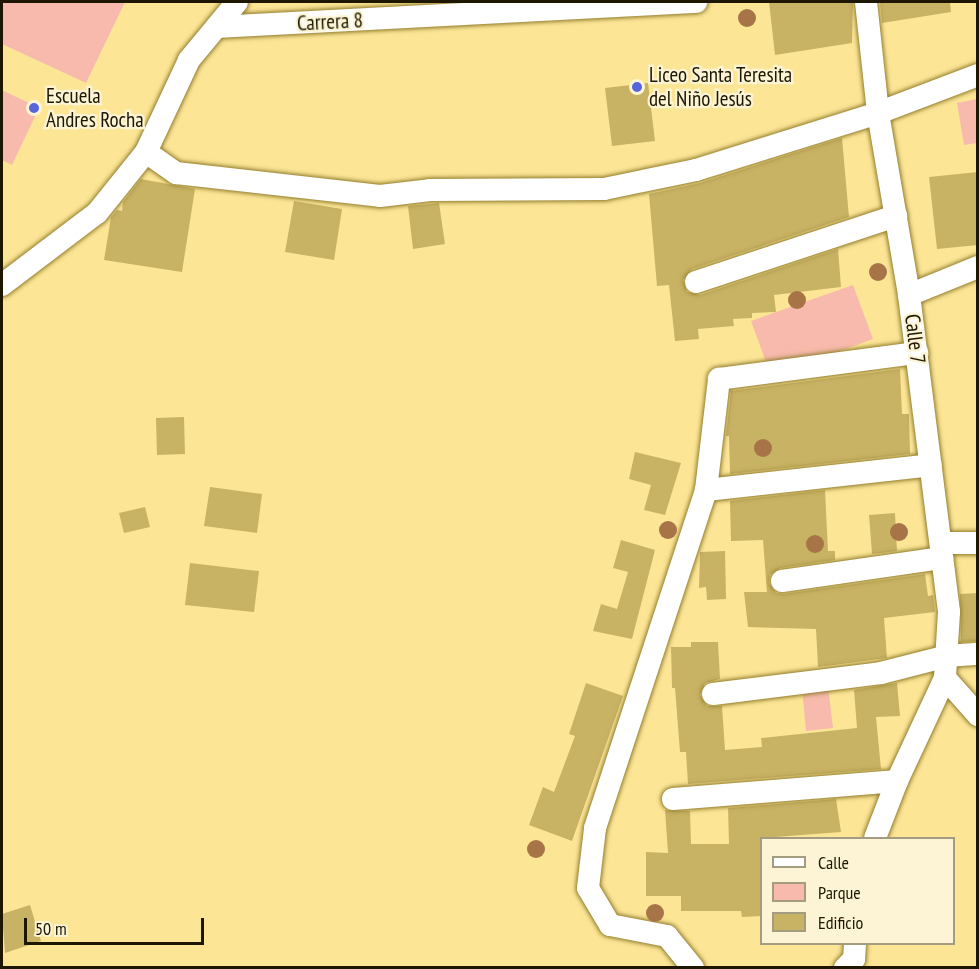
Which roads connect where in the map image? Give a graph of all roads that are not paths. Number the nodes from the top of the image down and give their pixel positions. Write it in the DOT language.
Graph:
graph roads {
  1 [pos="237,2"];
  2 [pos="696,2"];
  3 [pos="866,2"];
  4 [pos="217,27"];
  5 [pos="978,75"];
  6 [pos="878,113"];
  7 [pos="146,152"];
  8 [pos="896,216"];
  9 [pos="978,267"];
  10 [pos="696,282"];
  11 [pos="2,285"];
  12 [pos="909,295"];
  13 [pos="917,353"];
  14 [pos="931,465"];
  15 [pos="706,490"];
  16 [pos="978,543"];
  17 [pos="942,550"];
  18 [pos="782,581"];
  19 [pos="978,654"];
  20 [pos="946,667"];
  21 [pos="713,694"];
  22 [pos="978,715"];
  23 [pos="897,781"];
  24 [pos="673,799"];
  25 [pos="875,837"];
  26 [pos="855,945"];
  27 [pos="693,968"];
  28 [pos="845,968"];
  1 -- 4 [label="street"];
  2 -- 4 [label="street, Carrera 8"];
  3 -- 6 [label="street, Calle 7"];
  4 -- 7 [label="street"];
  5 -- 6 [label="street"];
  6 -- 7 [label="street"];
  6 -- 8 [label="street, Calle 7"];
  7 -- 11 [label="street"];
  8 -- 10 [label="street"];
  8 -- 12 [label="street, Calle 7"];
  9 -- 12 [label="street"];
  12 -- 13 [label="street, Calle 7"];
  13 -- 14 [label="street, Calle 7"];
  13 -- 15 [label="street"];
  14 -- 15 [label="street"];
  14 -- 17 [label="street, Calle 7"];
  15 -- 27 [label="street"];
  16 -- 17 [label="street"];
  17 -- 18 [label="street"];
  17 -- 20 [label="street, Calle 7"];
  19 -- 20 [label="street"];
  20 -- 21 [label="street"];
  20 -- 22 [label="street"];
  20 -- 23 [label="street"];
  23 -- 24 [label="street"];
  23 -- 25 [label="street"];
  26 -- 28 [label="street"];
}
